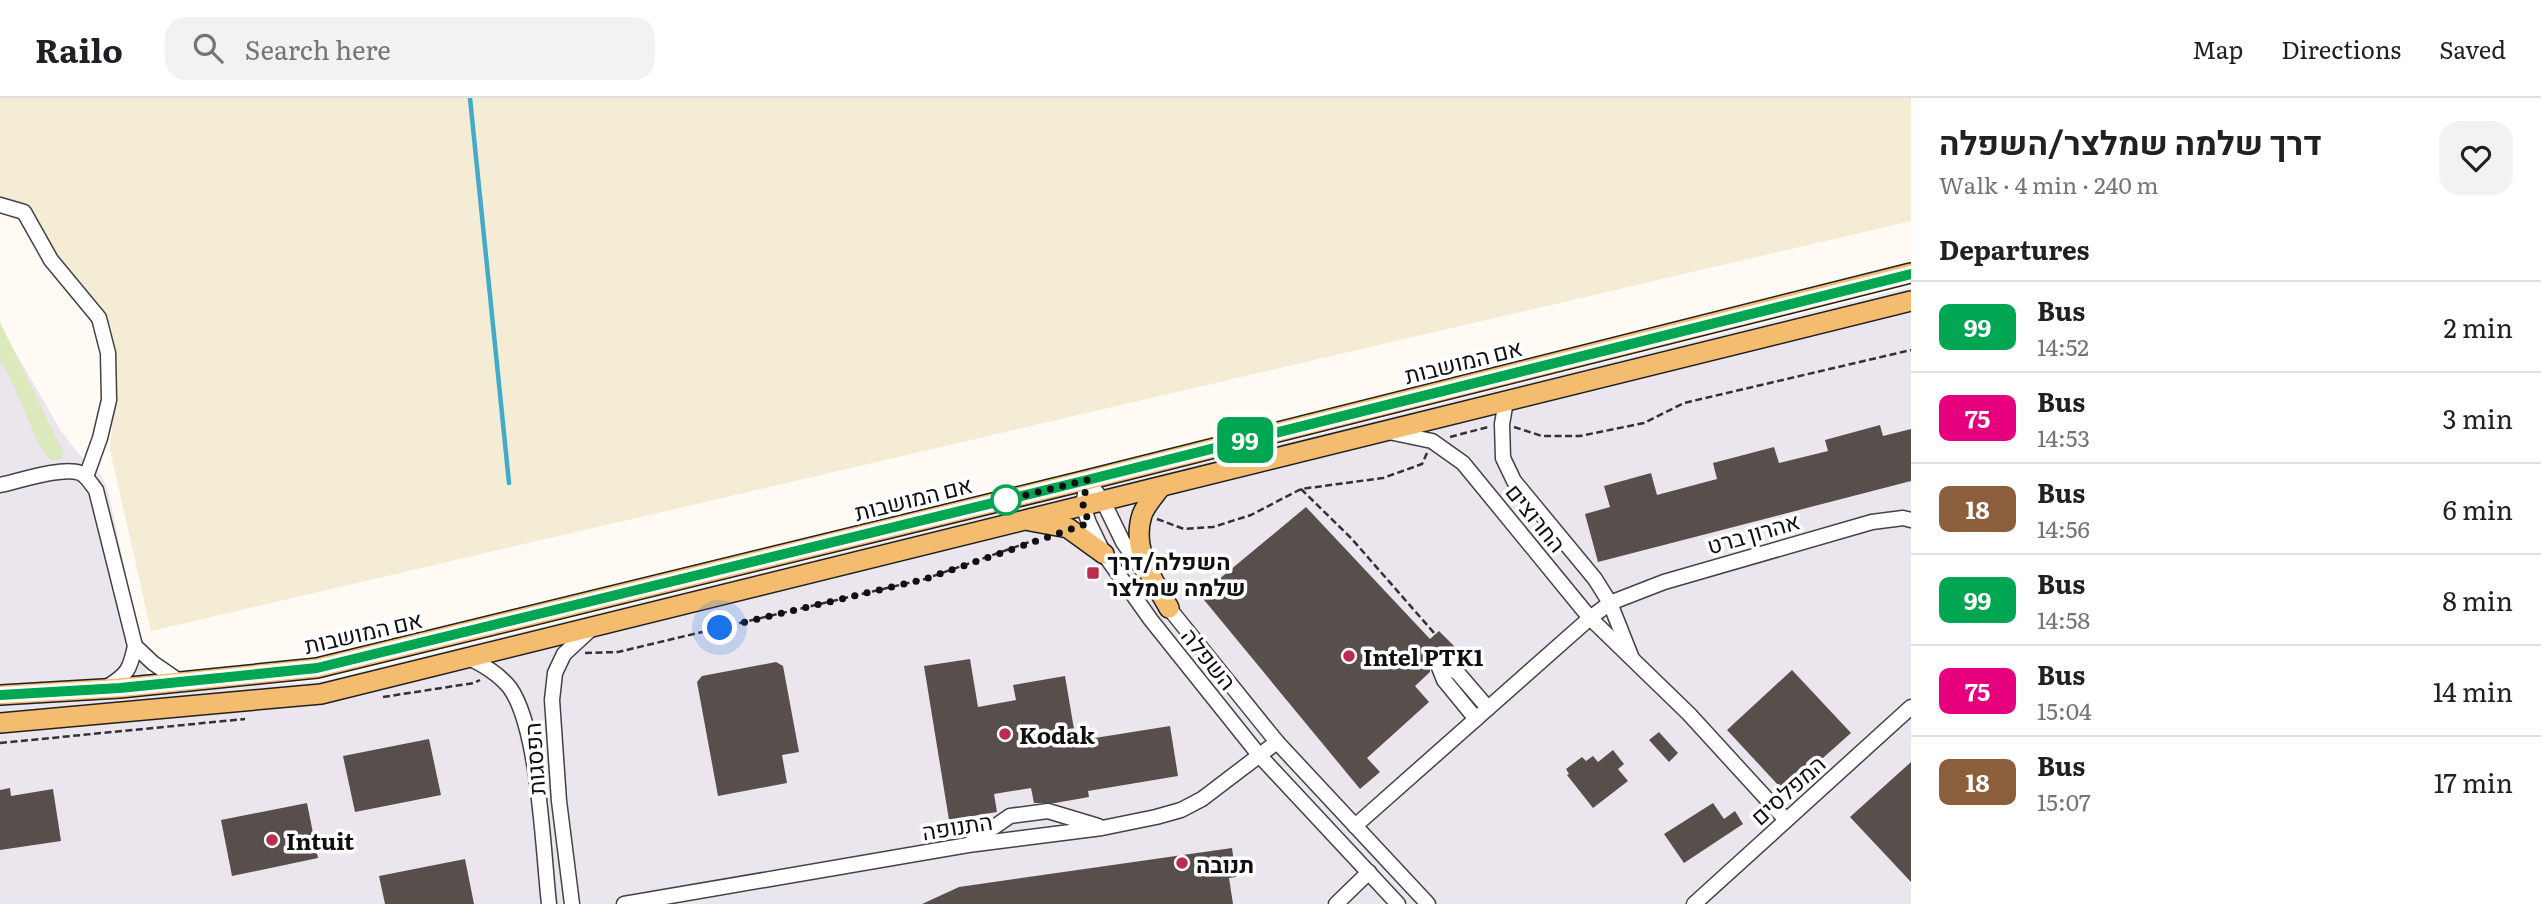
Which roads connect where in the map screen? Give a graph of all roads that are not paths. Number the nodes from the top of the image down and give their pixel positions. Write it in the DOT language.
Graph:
graph roads {
  1 [pos="0,205"];
  2 [pos="1911,274"];
  3 [pos="1911,302"];
  4 [pos="1506,401"];
  5 [pos="1387,432"];
  6 [pos="86,477"];
  7 [pos="1087,480"];
  8 [pos="0,485"];
  9 [pos="1160,488"];
  10 [pos="1103,501"];
  11 [pos="1083,506"];
  12 [pos="1026,520"];
  13 [pos="1911,520"];
  14 [pos="1104,554"];
  15 [pos="1610,603"];
  16 [pos="1169,608"];
  17 [pos="1590,618"];
  18 [pos="594,626"];
  19 [pos="135,646"];
  20 [pos="467,657"];
  21 [pos="1633,660"];
  22 [pos="182,683"];
  23 [pos="103,689"];
  24 [pos="0,695"];
  25 [pos="1911,707"];
  26 [pos="1488,708"];
  27 [pos="1476,719"];
  28 [pos="0,723"];
  29 [pos="1277,742"];
  30 [pos="1259,755"];
  31 [pos="1786,820"];
  32 [pos="1355,826"];
  33 [pos="1102,828"];
  34 [pos="968,845"];
  35 [pos="1368,872"];
  36 [pos="548,904"];
  37 [pos="572,904"];
  38 [pos="624,904"];
  39 [pos="1336,904"];
  40 [pos="1398,904"];
  41 [pos="1427,904"];
  42 [pos="1694,904"];
  1 -- 6 [label="street"];
  2 -- 7 [label="main road, אם המושבות"];
  3 -- 4 [label="main road"];
  4 -- 5 [label="main road"];
  4 -- 15 [label="street, החרוצים"];
  5 -- 9 [label="main road"];
  5 -- 17 [label="street, החרוצים"];
  6 -- 8 [label="street"];
  6 -- 19 [label="street"];
  7 -- 10 [label="street, השפלה"];
  7 -- 11 [label="street"];
  7 -- 22 [label="main road, אם המושבות"];
  9 -- 10 [label="main road"];
  9 -- 16 [label="main road"];
  10 -- 11 [label="main road"];
  10 -- 16 [label="street, השפלה"];
  11 -- 12 [label="main road"];
  11 -- 14 [label="street, השפלה"];
  12 -- 14 [label="main road"];
  12 -- 18 [label="main road"];
  13 -- 15 [label="street, אהרון ברט"];
  14 -- 30 [label="street, השפלה"];
  15 -- 17 [label="street, אהרון ברט"];
  15 -- 21 [label="street, החרוצים"];
  16 -- 29 [label="street, השפלה"];
  17 -- 21 [label="street, החרוצים"];
  17 -- 26 [label="street, אהרון ברט"];
  18 -- 20 [label="main road"];
  18 -- 37 [label="street, הפסגות"];
  19 -- 22 [label="street"];
  19 -- 23 [label="street"];
  20 -- 28 [label="main road"];
  20 -- 36 [label="street, הפסגות"];
  21 -- 31 [label="street, החרוצים"];
  22 -- 23 [label="main road, אם המושבות"];
  23 -- 24 [label="main road, אם המושבות"];
  25 -- 31 [label="street, המפלסים"];
  26 -- 27 [label="street, אהרון ברט"];
  26 -- 27 [label="street"];
  27 -- 32 [label="street, אהרון ברט"];
  29 -- 30 [label="street, התנופה"];
  29 -- 32 [label="street, השפלה"];
  30 -- 33 [label="street, התנופה"];
  30 -- 35 [label="street, השפלה"];
  31 -- 42 [label="street, המפלסים"];
  32 -- 41 [label="street, השפלה"];
  33 -- 34 [label="street, התנופה"];
  33 -- 34 [label="street"];
  34 -- 38 [label="street, התנופה"];
  35 -- 39 [label="street"];
  35 -- 40 [label="street, השפלה"];
}
